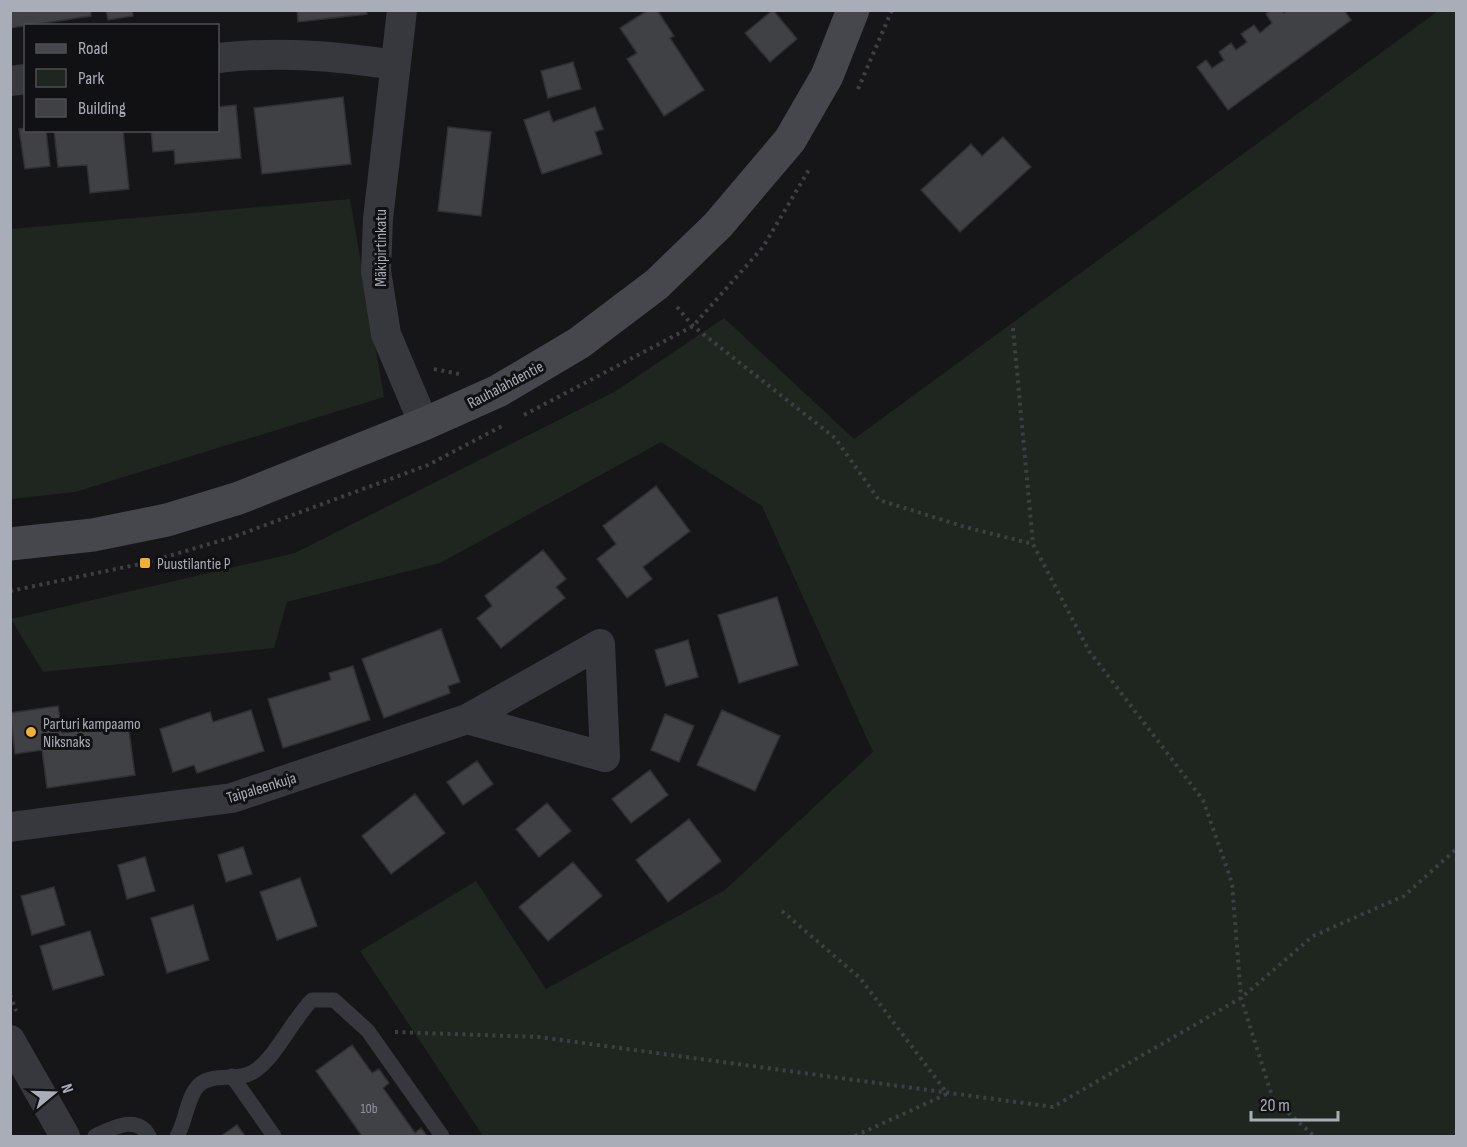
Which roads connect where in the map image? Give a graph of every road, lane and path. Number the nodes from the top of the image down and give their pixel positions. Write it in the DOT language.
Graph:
graph roads {
  1 [pos="402,10"];
  2 [pos="854,10"];
  3 [pos="219,58"];
  4 [pos="395,65"];
  5 [pos="657,284"];
  6 [pos="1013,328"];
  7 [pos="429,368"];
  8 [pos="467,370"];
  9 [pos="424,424"];
  10 [pos="10,544"];
  11 [pos="1033,544"];
  12 [pos="467,719"];
  13 [pos="10,826"];
  14 [pos="1456,849"];
  15 [pos="782,911"];
  16 [pos="1241,998"];
  17 [pos="368,1031"];
  18 [pos="10,1040"];
  19 [pos="232,1076"];
  20 [pos="947,1093"];
  21 [pos="65,1137"];
  22 [pos="95,1137"];
  23 [pos="149,1137"];
  24 [pos="177,1137"];
  25 [pos="274,1137"];
  26 [pos="442,1137"];
  27 [pos="855,1137"];
  28 [pos="1314,1137"];
  1 -- 4 [label="street, Mäkipirtinkatu"];
  2 -- 5 [label="main road, Rauhalahdentie"];
  3 -- 4 [label="street"];
  4 -- 9 [label="street, Mäkipirtinkatu"];
  5 -- 9 [label="main road, Rauhalahdentie"];
  5 -- 11 [label="path"];
  6 -- 11 [label="path"];
  7 -- 8 [label="path"];
  9 -- 10 [label="main road, Rauhalahdentie"];
  11 -- 16 [label="path"];
  12 -- 12 [label="street, Taipaleenkuja"];
  12 -- 13 [label="street, Taipaleenkuja"];
  14 -- 16 [label="path"];
  15 -- 20 [label="path"];
  16 -- 20 [label="path"];
  16 -- 28 [label="path"];
  17 -- 19 [label="lane"];
  17 -- 20 [label="path"];
  17 -- 26 [label="lane"];
  18 -- 21 [label="street"];
  19 -- 24 [label="lane"];
  19 -- 25 [label="lane"];
  20 -- 27 [label="path"];
  22 -- 23 [label="lane"];
}
